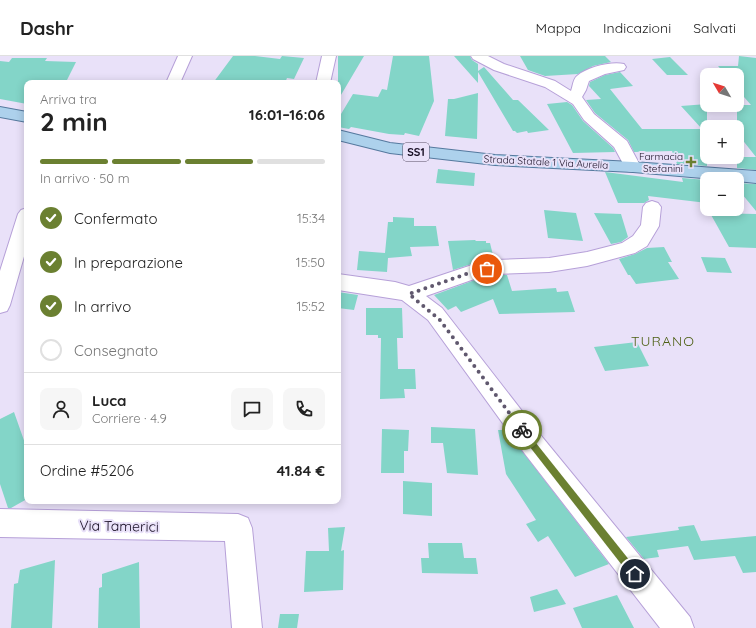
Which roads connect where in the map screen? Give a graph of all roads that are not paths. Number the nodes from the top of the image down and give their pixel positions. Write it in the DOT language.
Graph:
graph roads {
  1 [pos="185,56"];
  2 [pos="329,56"];
  3 [pos="478,56"];
  4 [pos="619,67"];
  5 [pos="174,80"];
  6 [pos="323,80"];
  7 [pos="574,97"];
  8 [pos="0,112"];
  9 [pos="24,116"];
  10 [pos="341,136"];
  11 [pos="633,167"];
  12 [pos="755,178"];
  13 [pos="652,207"];
  14 [pos="24,236"];
  15 [pos="21,259"];
  16 [pos="341,282"];
  17 [pos="409,294"];
  18 [pos="0,305"];
  19 [pos="0,523"];
  20 [pos="246,628"];
  21 [pos="679,628"];
  1 -- 5 [label="street"];
  2 -- 6 [label="street"];
  3 -- 7 [label="street"];
  4 -- 7 [label="street"];
  7 -- 11 [label="street"];
  8 -- 9 [label="main road"];
  10 -- 11 [label="main road, Strada Statale 1 Via Aurelia / SS1"];
  11 -- 12 [label="main road, Strada Statale 1 Via Aurelia / SS1"];
  13 -- 17 [label="street"];
  14 -- 15 [label="street"];
  15 -- 18 [label="street"];
  16 -- 17 [label="street"];
  17 -- 21 [label="street"];
  19 -- 20 [label="street, Via Tamerici"];
}
